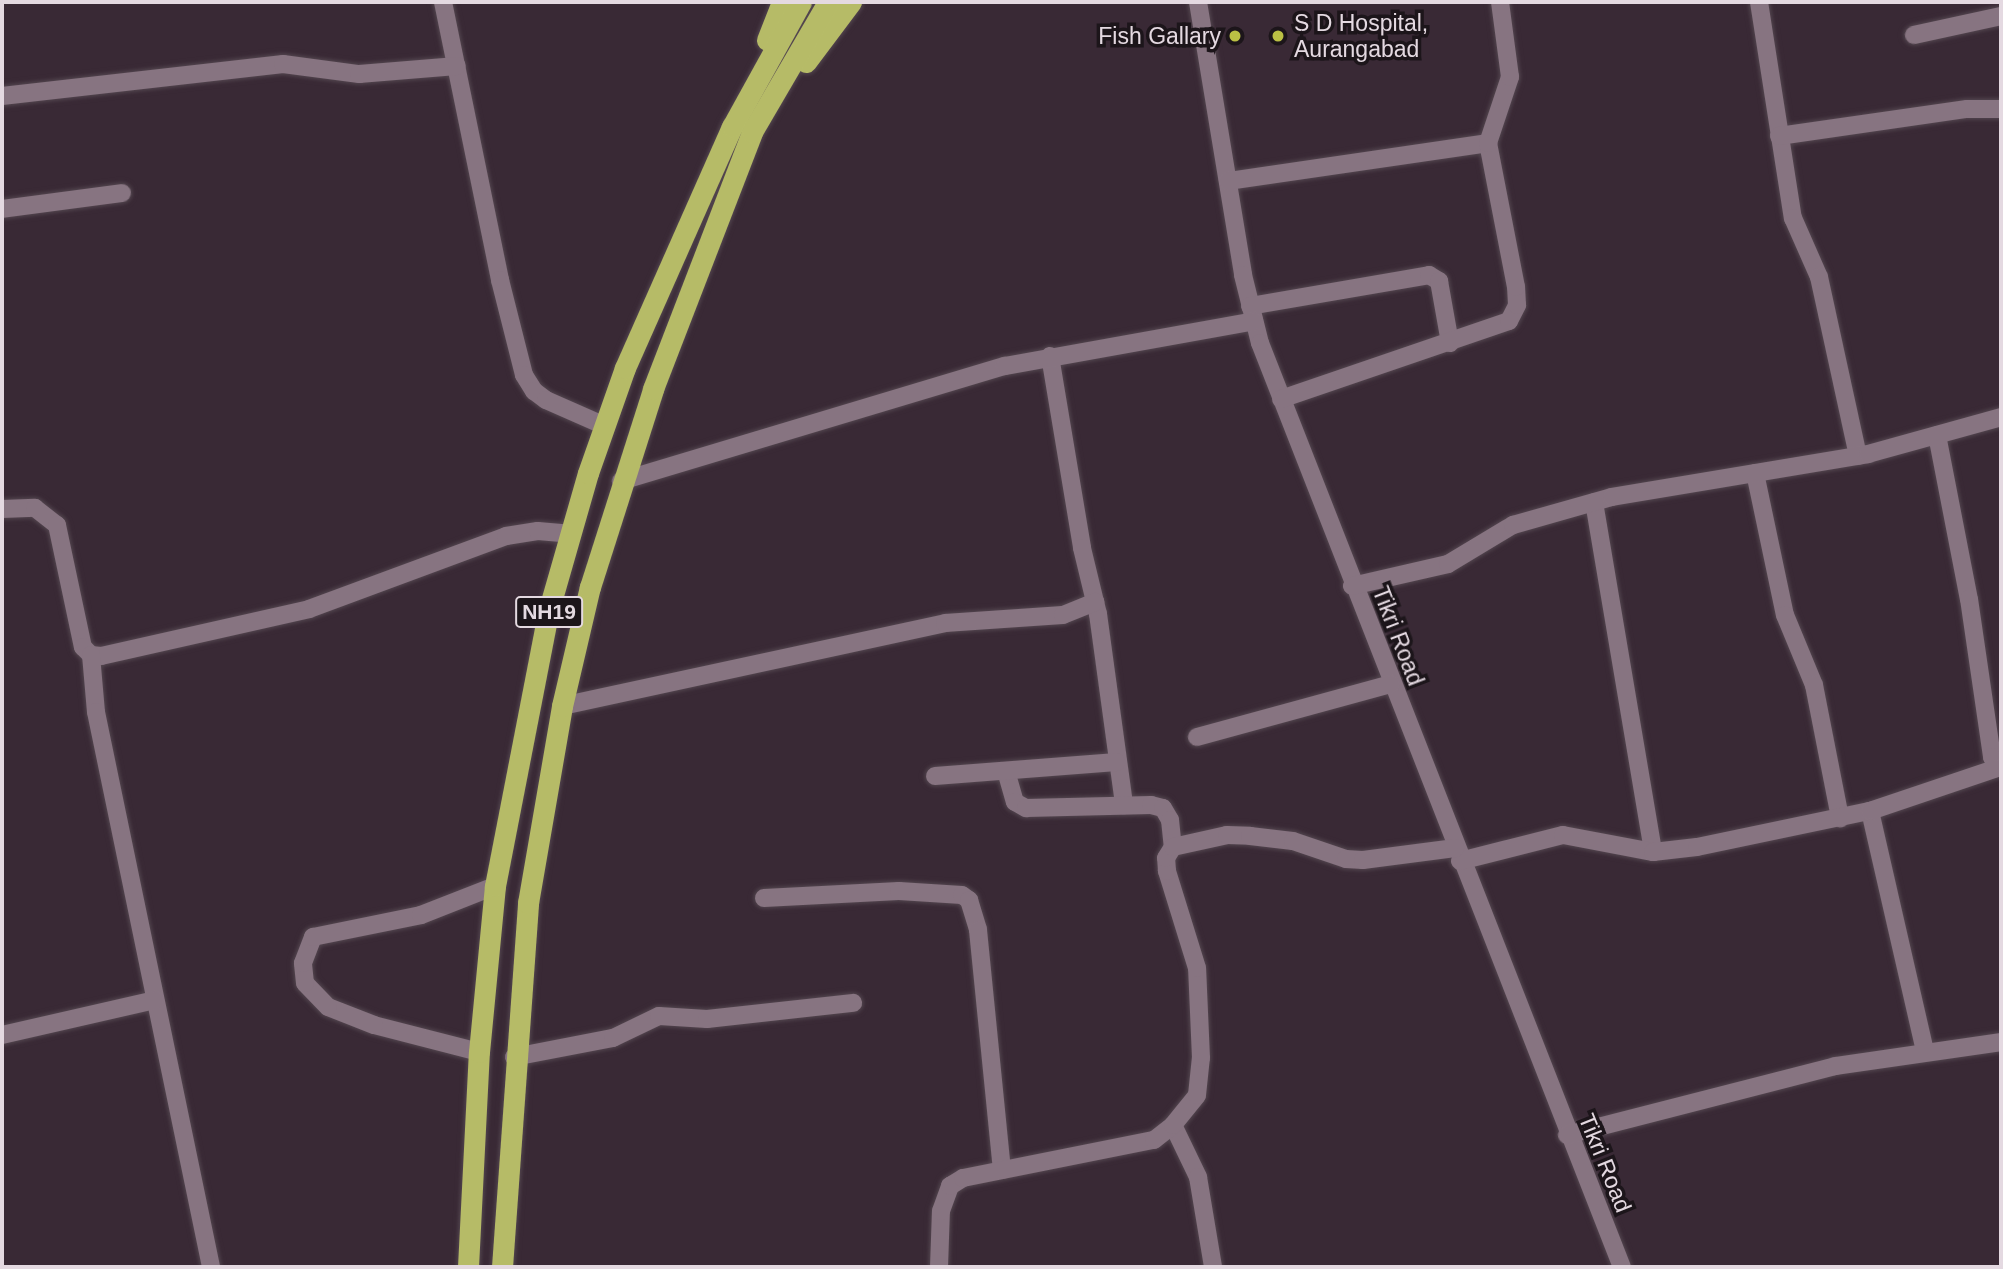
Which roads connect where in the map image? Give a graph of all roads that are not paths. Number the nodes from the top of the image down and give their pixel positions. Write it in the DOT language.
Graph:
graph roads {
  1 [pos="443,2"];
  2 [pos="782,2"];
  3 [pos="801,2"];
  4 [pos="828,2"];
  5 [pos="851,2"];
  6 [pos="1198,2"];
  7 [pos="1500,2"];
  8 [pos="1759,2"];
  9 [pos="2001,16"];
  10 [pos="1914,36"];
  11 [pos="457,66"];
  12 [pos="2,96"];
  13 [pos="2001,109"];
  14 [pos="742,130"];
  15 [pos="1779,135"];
  16 [pos="1488,143"];
  17 [pos="1228,181"];
  18 [pos="122,193"];
  19 [pos="2,209"];
  20 [pos="1252,314"];
  21 [pos="1450,342"];
  22 [pos="1050,356"];
  23 [pos="1281,399"];
  24 [pos="2001,417"];
  25 [pos="605,426"];
  26 [pos="1937,435"];
  27 [pos="1858,456"];
  28 [pos="1755,473"];
  29 [pos="621,481"];
  30 [pos="1594,502"];
  31 [pos="2,509"];
  32 [pos="570,534"];
  33 [pos="1352,586"];
  34 [pos="1096,603"];
  35 [pos="91,655"];
  36 [pos="1391,684"];
  37 [pos="562,706"];
  38 [pos="1197,737"];
  39 [pos="1116,762"];
  40 [pos="1999,768"];
  41 [pos="1006,771"];
  42 [pos="935,776"];
  43 [pos="1124,804"];
  44 [pos="1870,811"];
  45 [pos="1840,818"];
  46 [pos="1172,847"];
  47 [pos="1653,852"];
  48 [pos="1457,854"];
  49 [pos="495,886"];
  50 [pos="764,898"];
  51 [pos="155,1000"];
  52 [pos="853,1003"];
  53 [pos="2,1035"];
  54 [pos="2001,1042"];
  55 [pos="1925,1051"];
  56 [pos="480,1052"];
  57 [pos="514,1057"];
  58 [pos="1173,1125"];
  59 [pos="1567,1135"];
  60 [pos="1002,1170"];
  61 [pos="211,1267"];
  62 [pos="468,1267"];
  63 [pos="502,1267"];
  64 [pos="939,1267"];
  65 [pos="1213,1267"];
  66 [pos="1622,1267"];
  1 -- 11 [label="street"];
  2 -- 14 [label="highway"];
  3 -- 14 [label="highway, NH19"];
  4 -- 14 [label="highway, NH19"];
  5 -- 14 [label="highway"];
  6 -- 17 [label="street, Tikri Road"];
  7 -- 16 [label="street"];
  8 -- 15 [label="street"];
  9 -- 10 [label="street"];
  11 -- 12 [label="street"];
  11 -- 25 [label="street"];
  13 -- 15 [label="street"];
  14 -- 25 [label="highway, NH19"];
  14 -- 29 [label="highway, NH19"];
  15 -- 27 [label="street"];
  16 -- 17 [label="street"];
  16 -- 21 [label="street"];
  17 -- 20 [label="street, Tikri Road"];
  18 -- 19 [label="street"];
  20 -- 21 [label="street"];
  20 -- 22 [label="street"];
  20 -- 23 [label="street, Tikri Road"];
  21 -- 23 [label="street"];
  22 -- 29 [label="street"];
  22 -- 34 [label="street"];
  23 -- 33 [label="street, Tikri Road"];
  24 -- 26 [label="street"];
  25 -- 32 [label="highway, NH19"];
  26 -- 27 [label="street"];
  26 -- 40 [label="street"];
  27 -- 28 [label="street"];
  28 -- 30 [label="street"];
  28 -- 45 [label="street"];
  29 -- 37 [label="highway, NH19"];
  30 -- 33 [label="street"];
  30 -- 47 [label="street"];
  31 -- 35 [label="street"];
  32 -- 35 [label="street"];
  32 -- 49 [label="highway, NH19"];
  33 -- 36 [label="street, Tikri Road"];
  34 -- 37 [label="street"];
  34 -- 39 [label="street"];
  35 -- 51 [label="street"];
  36 -- 38 [label="street"];
  36 -- 48 [label="street, Tikri Road"];
  37 -- 57 [label="highway, NH19"];
  39 -- 41 [label="street"];
  39 -- 43 [label="street"];
  40 -- 44 [label="street"];
  41 -- 42 [label="street"];
  41 -- 43 [label="street"];
  43 -- 46 [label="street"];
  44 -- 45 [label="street"];
  44 -- 55 [label="street"];
  45 -- 47 [label="street"];
  46 -- 48 [label="street"];
  46 -- 58 [label="street"];
  47 -- 48 [label="street"];
  48 -- 59 [label="street, Tikri Road"];
  49 -- 56 [label="highway, NH19"];
  49 -- 56 [label="street"];
  50 -- 60 [label="street"];
  51 -- 53 [label="street"];
  51 -- 61 [label="street"];
  52 -- 57 [label="street"];
  54 -- 55 [label="street"];
  55 -- 59 [label="street"];
  56 -- 62 [label="highway, NH19"];
  57 -- 63 [label="highway, NH19"];
  58 -- 60 [label="street"];
  58 -- 65 [label="street"];
  59 -- 66 [label="street, Tikri Road"];
  60 -- 64 [label="street"];
}
